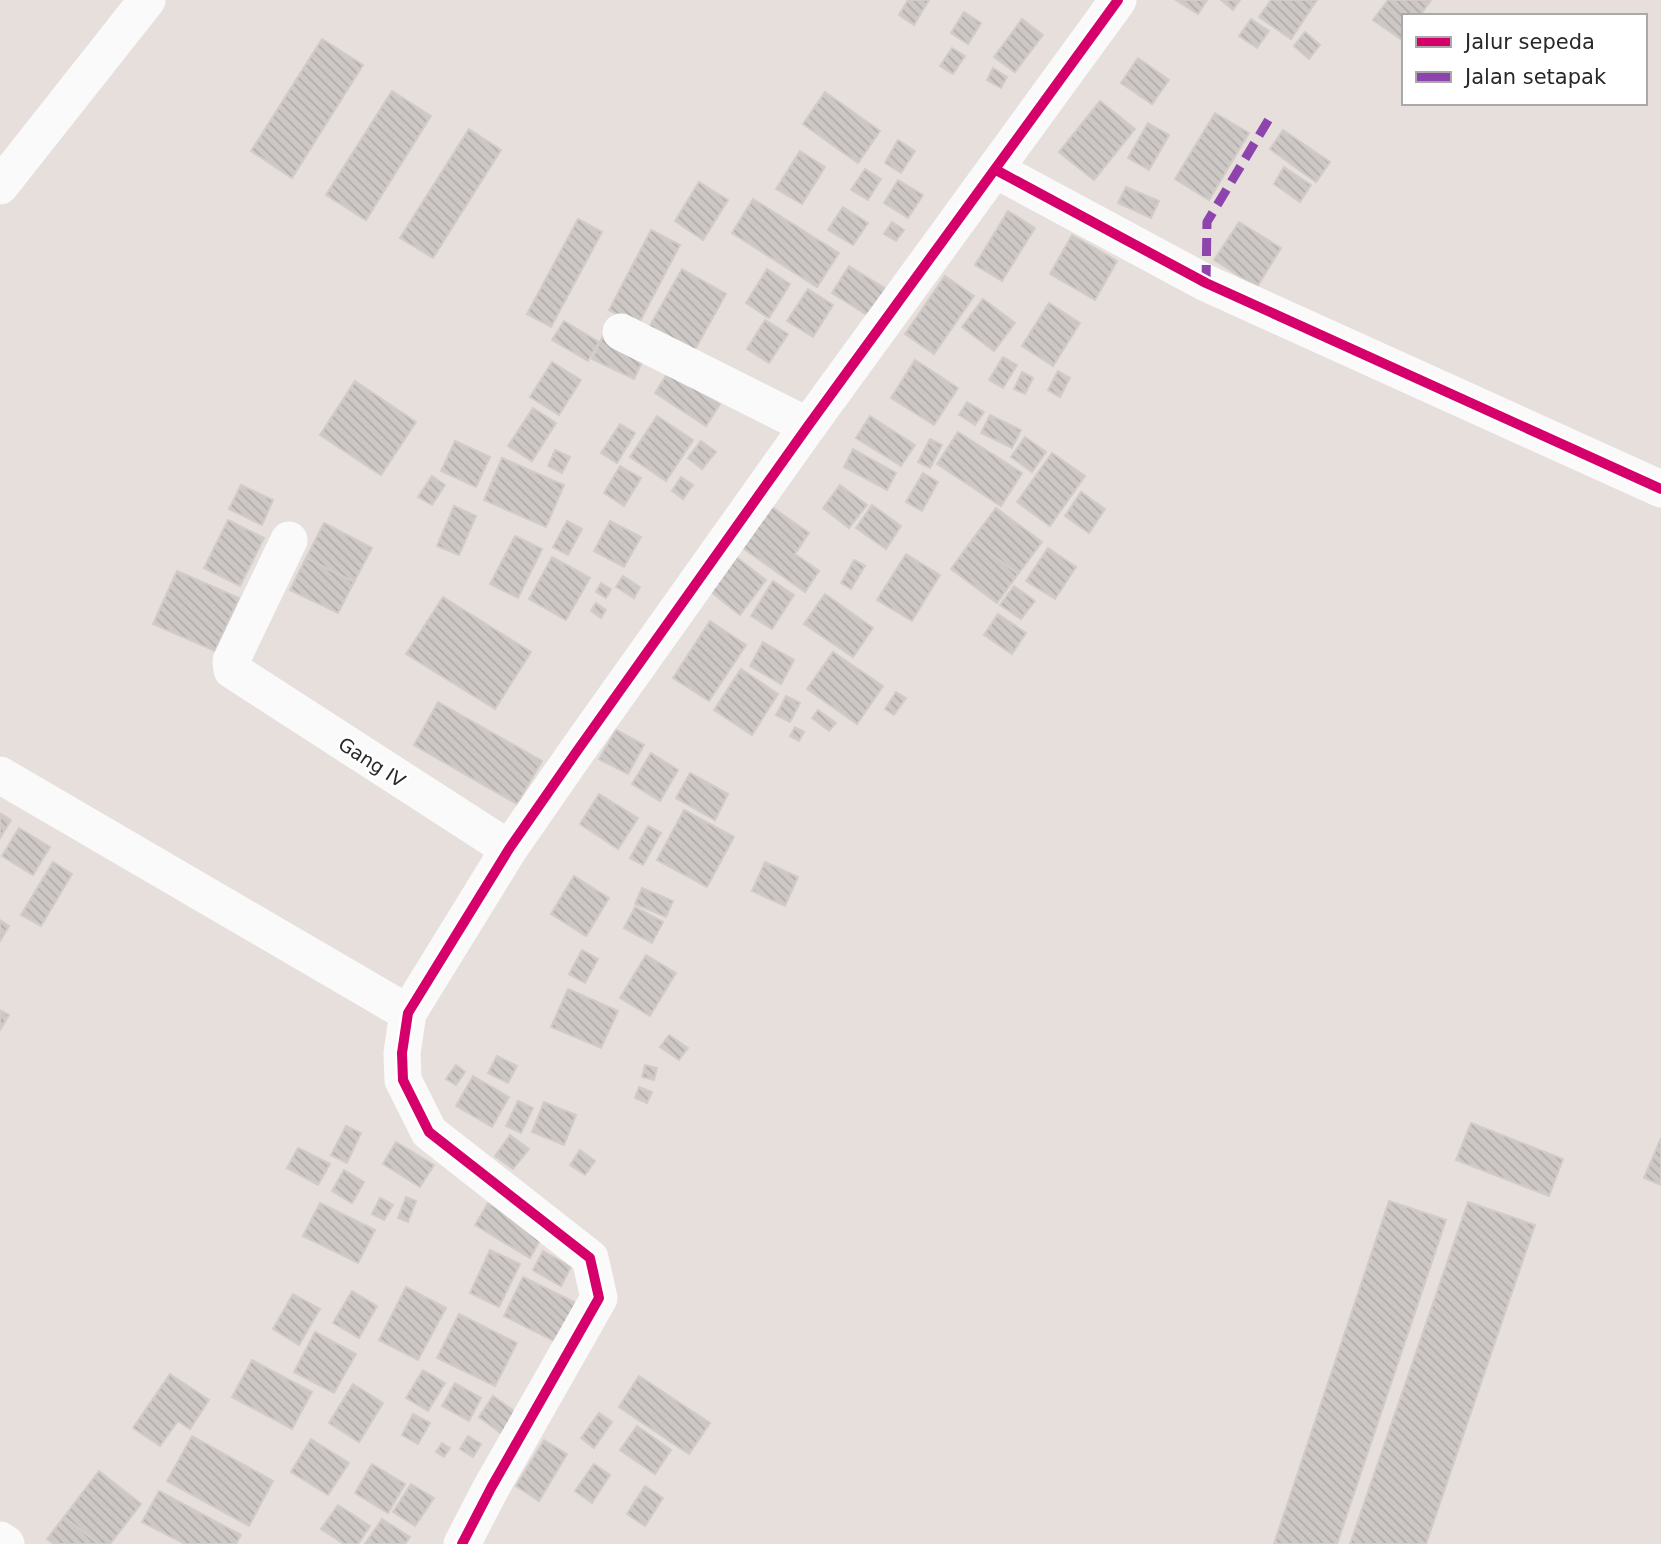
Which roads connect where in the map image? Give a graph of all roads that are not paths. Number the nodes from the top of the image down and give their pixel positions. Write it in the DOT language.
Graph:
graph roads {
  1 [pos="147,0"];
  2 [pos="1118,0"];
  3 [pos="996,170"];
  4 [pos="2,181"];
  5 [pos="621,332"];
  6 [pos="808,426"];
  7 [pos="1661,489"];
  8 [pos="289,540"];
  9 [pos="0,775"];
  10 [pos="509,849"];
  11 [pos="408,1013"];
  12 [pos="0,1540"];
  13 [pos="6,1544"];
  14 [pos="462,1544"];
  1 -- 4 [label="street"];
  2 -- 3 [label="street"];
  3 -- 6 [label="street"];
  3 -- 7 [label="street"];
  5 -- 6 [label="street"];
  6 -- 10 [label="street"];
  8 -- 10 [label="street, Gang IV"];
  9 -- 11 [label="street"];
  10 -- 11 [label="street"];
  11 -- 14 [label="street"];
  12 -- 13 [label="street"];
}
